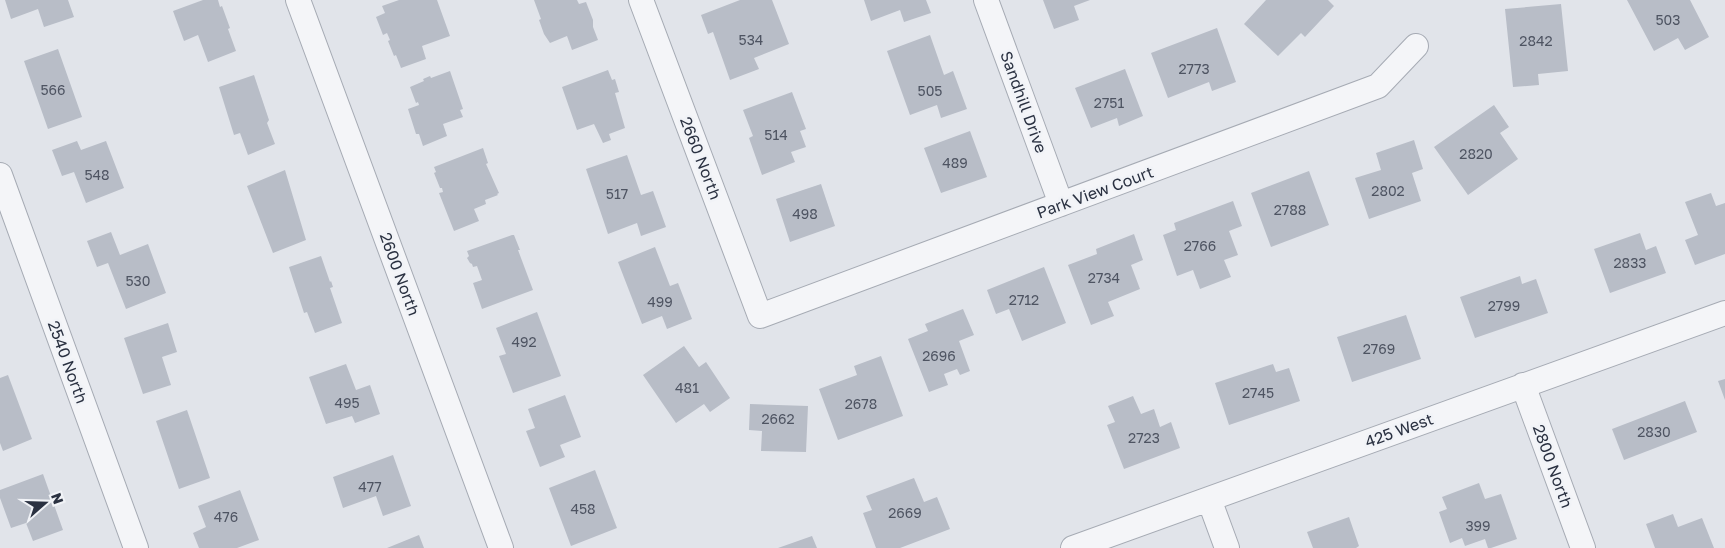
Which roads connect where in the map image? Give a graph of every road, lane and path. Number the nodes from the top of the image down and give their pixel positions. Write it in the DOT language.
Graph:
graph roads {
  1 [pos="298,0"];
  2 [pos="641,0"];
  3 [pos="986,0"];
  4 [pos="1416,46"];
  5 [pos="0,175"];
  6 [pos="1061,204"];
  7 [pos="1725,313"];
  8 [pos="760,316"];
  9 [pos="1523,385"];
  10 [pos="1209,499"];
  11 [pos="136,548"];
  12 [pos="501,548"];
  13 [pos="1074,548"];
  14 [pos="1227,548"];
  15 [pos="1583,548"];
  1 -- 12 [label="street, 2600 North"];
  2 -- 8 [label="street, 2660 North"];
  3 -- 6 [label="street, Sandhill Drive"];
  4 -- 6 [label="street, Park View Court"];
  5 -- 11 [label="street, 2540 North"];
  6 -- 8 [label="street, Park View Court"];
  7 -- 9 [label="street, 425 West"];
  9 -- 10 [label="street, 425 West"];
  9 -- 15 [label="street, 2800 North"];
  10 -- 13 [label="street, 425 West"];
  10 -- 14 [label="street"];
}
